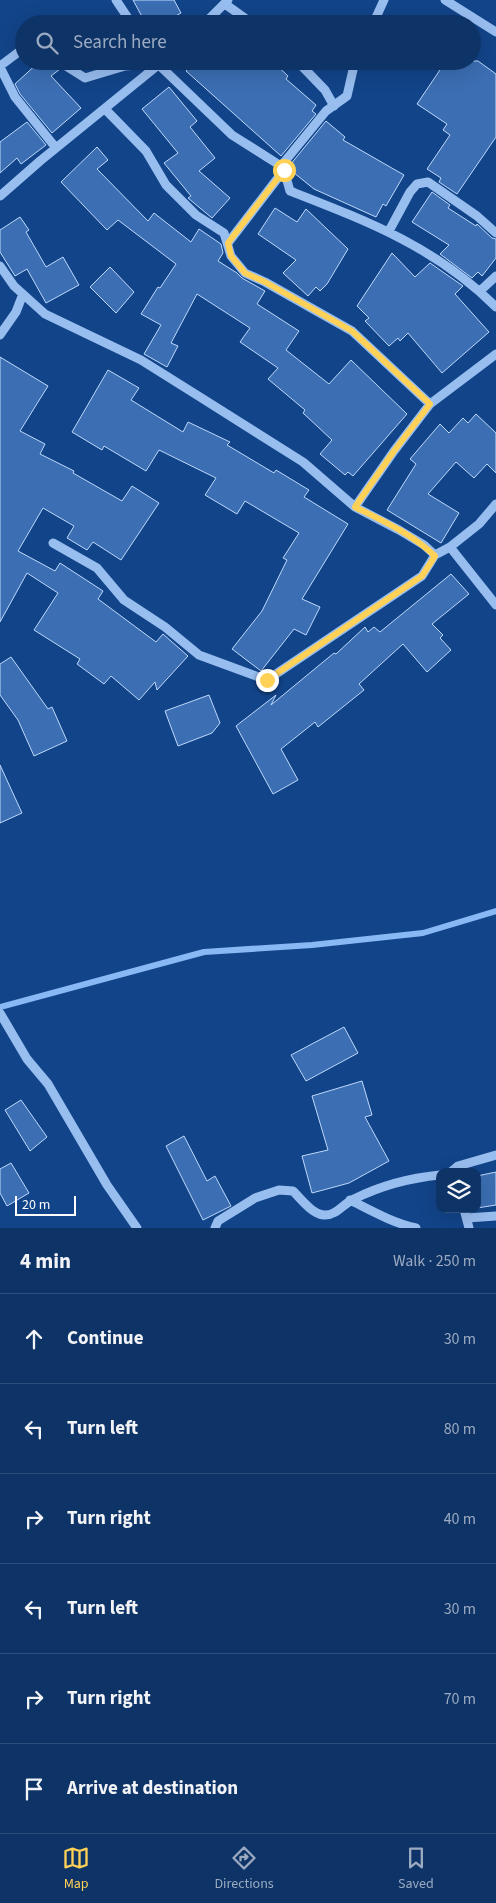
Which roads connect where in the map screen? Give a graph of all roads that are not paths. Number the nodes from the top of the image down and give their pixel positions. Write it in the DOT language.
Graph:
graph roads {
  1 [pos="116,0"];
  2 [pos="384,0"];
  3 [pos="445,0"];
  4 [pos="227,2"];
  5 [pos="126,15"];
  6 [pos="213,15"];
  7 [pos="243,15"];
  8 [pos="377,15"];
  9 [pos="469,15"];
  10 [pos="481,23"];
  11 [pos="496,32"];
  12 [pos="15,55"];
  13 [pos="0,66"];
  14 [pos="72,70"];
  15 [pos="112,70"];
  16 [pos="148,70"];
  17 [pos="162,70"];
  18 [pos="306,70"];
  19 [pos="353,70"];
  20 [pos="334,106"];
  21 [pos="106,109"];
  22 [pos="56,148"];
  23 [pos="282,168"];
  24 [pos="0,196"];
  25 [pos="389,231"];
  26 [pos="496,233"];
  27 [pos="228,243"];
  28 [pos="0,266"];
  29 [pos="496,276"];
  30 [pos="480,292"];
  31 [pos="23,294"];
  32 [pos="496,307"];
  33 [pos="0,335"];
  34 [pos="496,354"];
  35 [pos="430,404"];
  36 [pos="496,504"];
  37 [pos="355,507"];
  38 [pos="53,543"];
  39 [pos="450,547"];
  40 [pos="435,556"];
  41 [pos="496,605"];
  42 [pos="0,1013"];
  43 [pos="496,1155"];
  44 [pos="456,1168"];
  45 [pos="436,1175"];
  46 [pos="350,1200"];
  47 [pos="465,1214"];
  48 [pos="496,1216"];
  49 [pos="136,1228"];
  50 [pos="215,1228"];
  51 [pos="416,1228"];
  52 [pos="468,1228"];
  1 -- 5 [label="street"];
  2 -- 8 [label="street"];
  3 -- 9 [label="street"];
  4 -- 6 [label="street"];
  4 -- 7 [label="street"];
  10 -- 11 [label="street"];
  12 -- 13 [label="street"];
  13 -- 22 [label="street"];
  14 -- 15 [label="street"];
  16 -- 21 [label="street"];
  17 -- 23 [label="street"];
  18 -- 20 [label="street"];
  19 -- 20 [label="street"];
  20 -- 23 [label="street"];
  21 -- 22 [label="street"];
  21 -- 27 [label="street"];
  22 -- 24 [label="street"];
  23 -- 25 [label="street"];
  23 -- 27 [label="street"];
  25 -- 26 [label="street"];
  25 -- 30 [label="street"];
  27 -- 35 [label="street"];
  28 -- 31 [label="street"];
  29 -- 30 [label="street"];
  30 -- 32 [label="street"];
  31 -- 33 [label="street"];
  31 -- 37 [label="street"];
  34 -- 35 [label="street"];
  35 -- 37 [label="street"];
  36 -- 39 [label="street"];
  37 -- 40 [label="street"];
  38 -- 40 [label="street"];
  39 -- 40 [label="street"];
  39 -- 41 [label="street"];
  42 -- 49 [label="street"];
  43 -- 44 [label="street"];
  45 -- 46 [label="street"];
  46 -- 50 [label="street"];
  46 -- 51 [label="street"];
  47 -- 48 [label="street"];
  47 -- 52 [label="street"];
}
